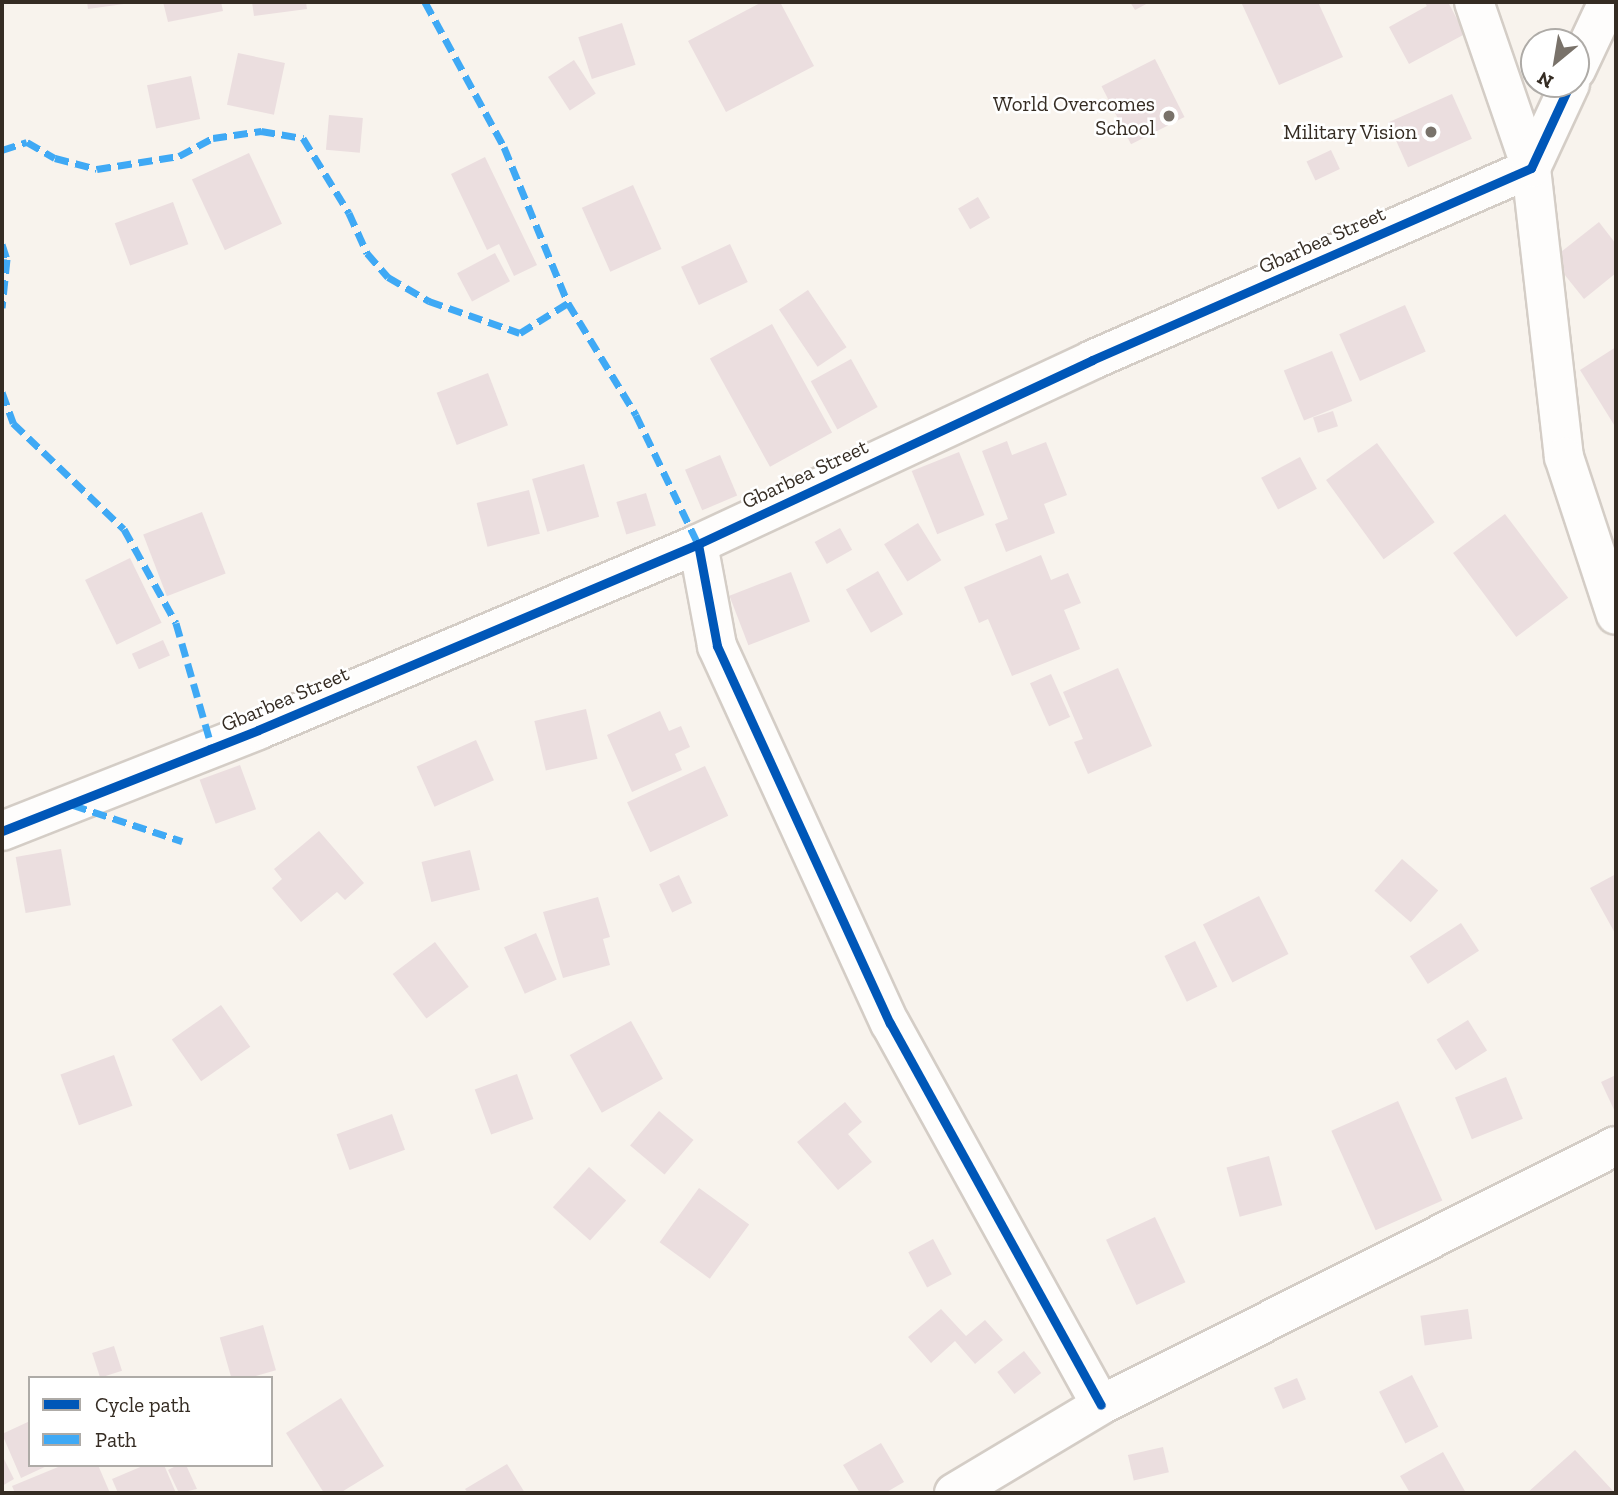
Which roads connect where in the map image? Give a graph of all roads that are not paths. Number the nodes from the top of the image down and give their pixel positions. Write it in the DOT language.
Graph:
graph roads {
  1 [pos="1474,2"];
  2 [pos="1608,2"];
  3 [pos="1590,40"];
  4 [pos="1564,98"];
  5 [pos="1531,168"];
  6 [pos="698,544"];
  7 [pos="1616,615"];
  8 [pos="2,831"];
  9 [pos="1616,1146"];
  10 [pos="1101,1405"];
  11 [pos="954,1493"];
  1 -- 5 [label="street"];
  2 -- 3 [label="street"];
  4 -- 5 [label="street"];
  5 -- 6 [label="street, Gbarbea Street"];
  5 -- 7 [label="street"];
  6 -- 8 [label="street, Gbarbea Street"];
  6 -- 10 [label="street"];
  9 -- 10 [label="street"];
  10 -- 11 [label="street"];
}
